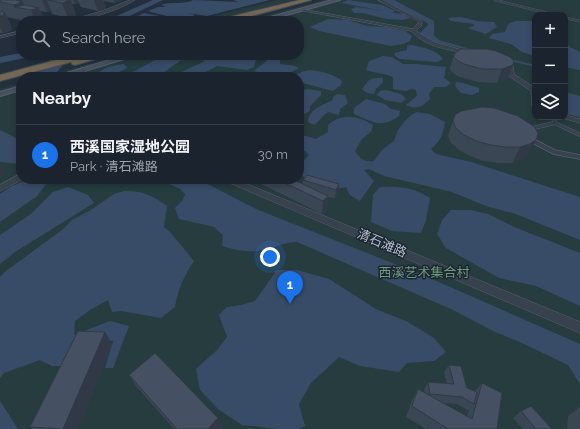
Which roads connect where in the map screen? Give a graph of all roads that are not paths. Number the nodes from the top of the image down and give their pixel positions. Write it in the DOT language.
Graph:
graph roads {
  1 [pos="133,0"];
  2 [pos="296,0"];
  3 [pos="308,0"];
  4 [pos="338,0"];
  5 [pos="380,0"];
  6 [pos="495,0"];
  7 [pos="301,10"];
  8 [pos="543,12"];
  9 [pos="88,16"];
  10 [pos="236,16"];
  11 [pos="238,16"];
  12 [pos="278,16"];
  13 [pos="568,19"];
  14 [pos="580,21"];
  15 [pos="413,30"];
  16 [pos="16,33"];
  17 [pos="0,37"];
  18 [pos="476,55"];
  19 [pos="73,60"];
  20 [pos="116,60"];
  21 [pos="497,61"];
  22 [pos="511,68"];
  23 [pos="84,69"];
  24 [pos="504,70"];
  25 [pos="39,72"];
  26 [pos="74,72"];
  27 [pos="81,72"];
  28 [pos="0,78"];
  29 [pos="16,78"];
  30 [pos="16,79"];
  31 [pos="0,83"];
  32 [pos="16,84"];
  33 [pos="532,89"];
  34 [pos="0,94"];
  35 [pos="568,118"];
  36 [pos="554,120"];
  37 [pos="580,121"];
  38 [pos="555,123"];
  39 [pos="580,135"];
  40 [pos="580,157"];
  41 [pos="16,180"];
  42 [pos="240,184"];
  43 [pos="0,188"];
  44 [pos="580,328"];
  1 -- 9 [label="street"];
  2 -- 10 [label="highway"];
  3 -- 11 [label="highway"];
  4 -- 7 [label="street"];
  5 -- 15 [label="street"];
  6 -- 8 [label="lane"];
  7 -- 12 [label="street"];
  7 -- 15 [label="street"];
  13 -- 14 [label="lane"];
  15 -- 18 [label="street"];
  16 -- 17 [label="street"];
  19 -- 25 [label="highway"];
  20 -- 23 [label="street"];
  21 -- 22 [label="street"];
  22 -- 24 [label="lane"];
  22 -- 33 [label="street"];
  23 -- 26 [label="street"];
  23 -- 27 [label="street"];
  28 -- 29 [label="highway"];
  30 -- 31 [label="highway"];
  32 -- 34 [label="street"];
  35 -- 37 [label="street"];
  36 -- 38 [label="lane"];
  38 -- 39 [label="lane"];
  38 -- 40 [label="lane"];
  41 -- 43 [label="street"];
  42 -- 44 [label="street, 清石滩路"];
}
